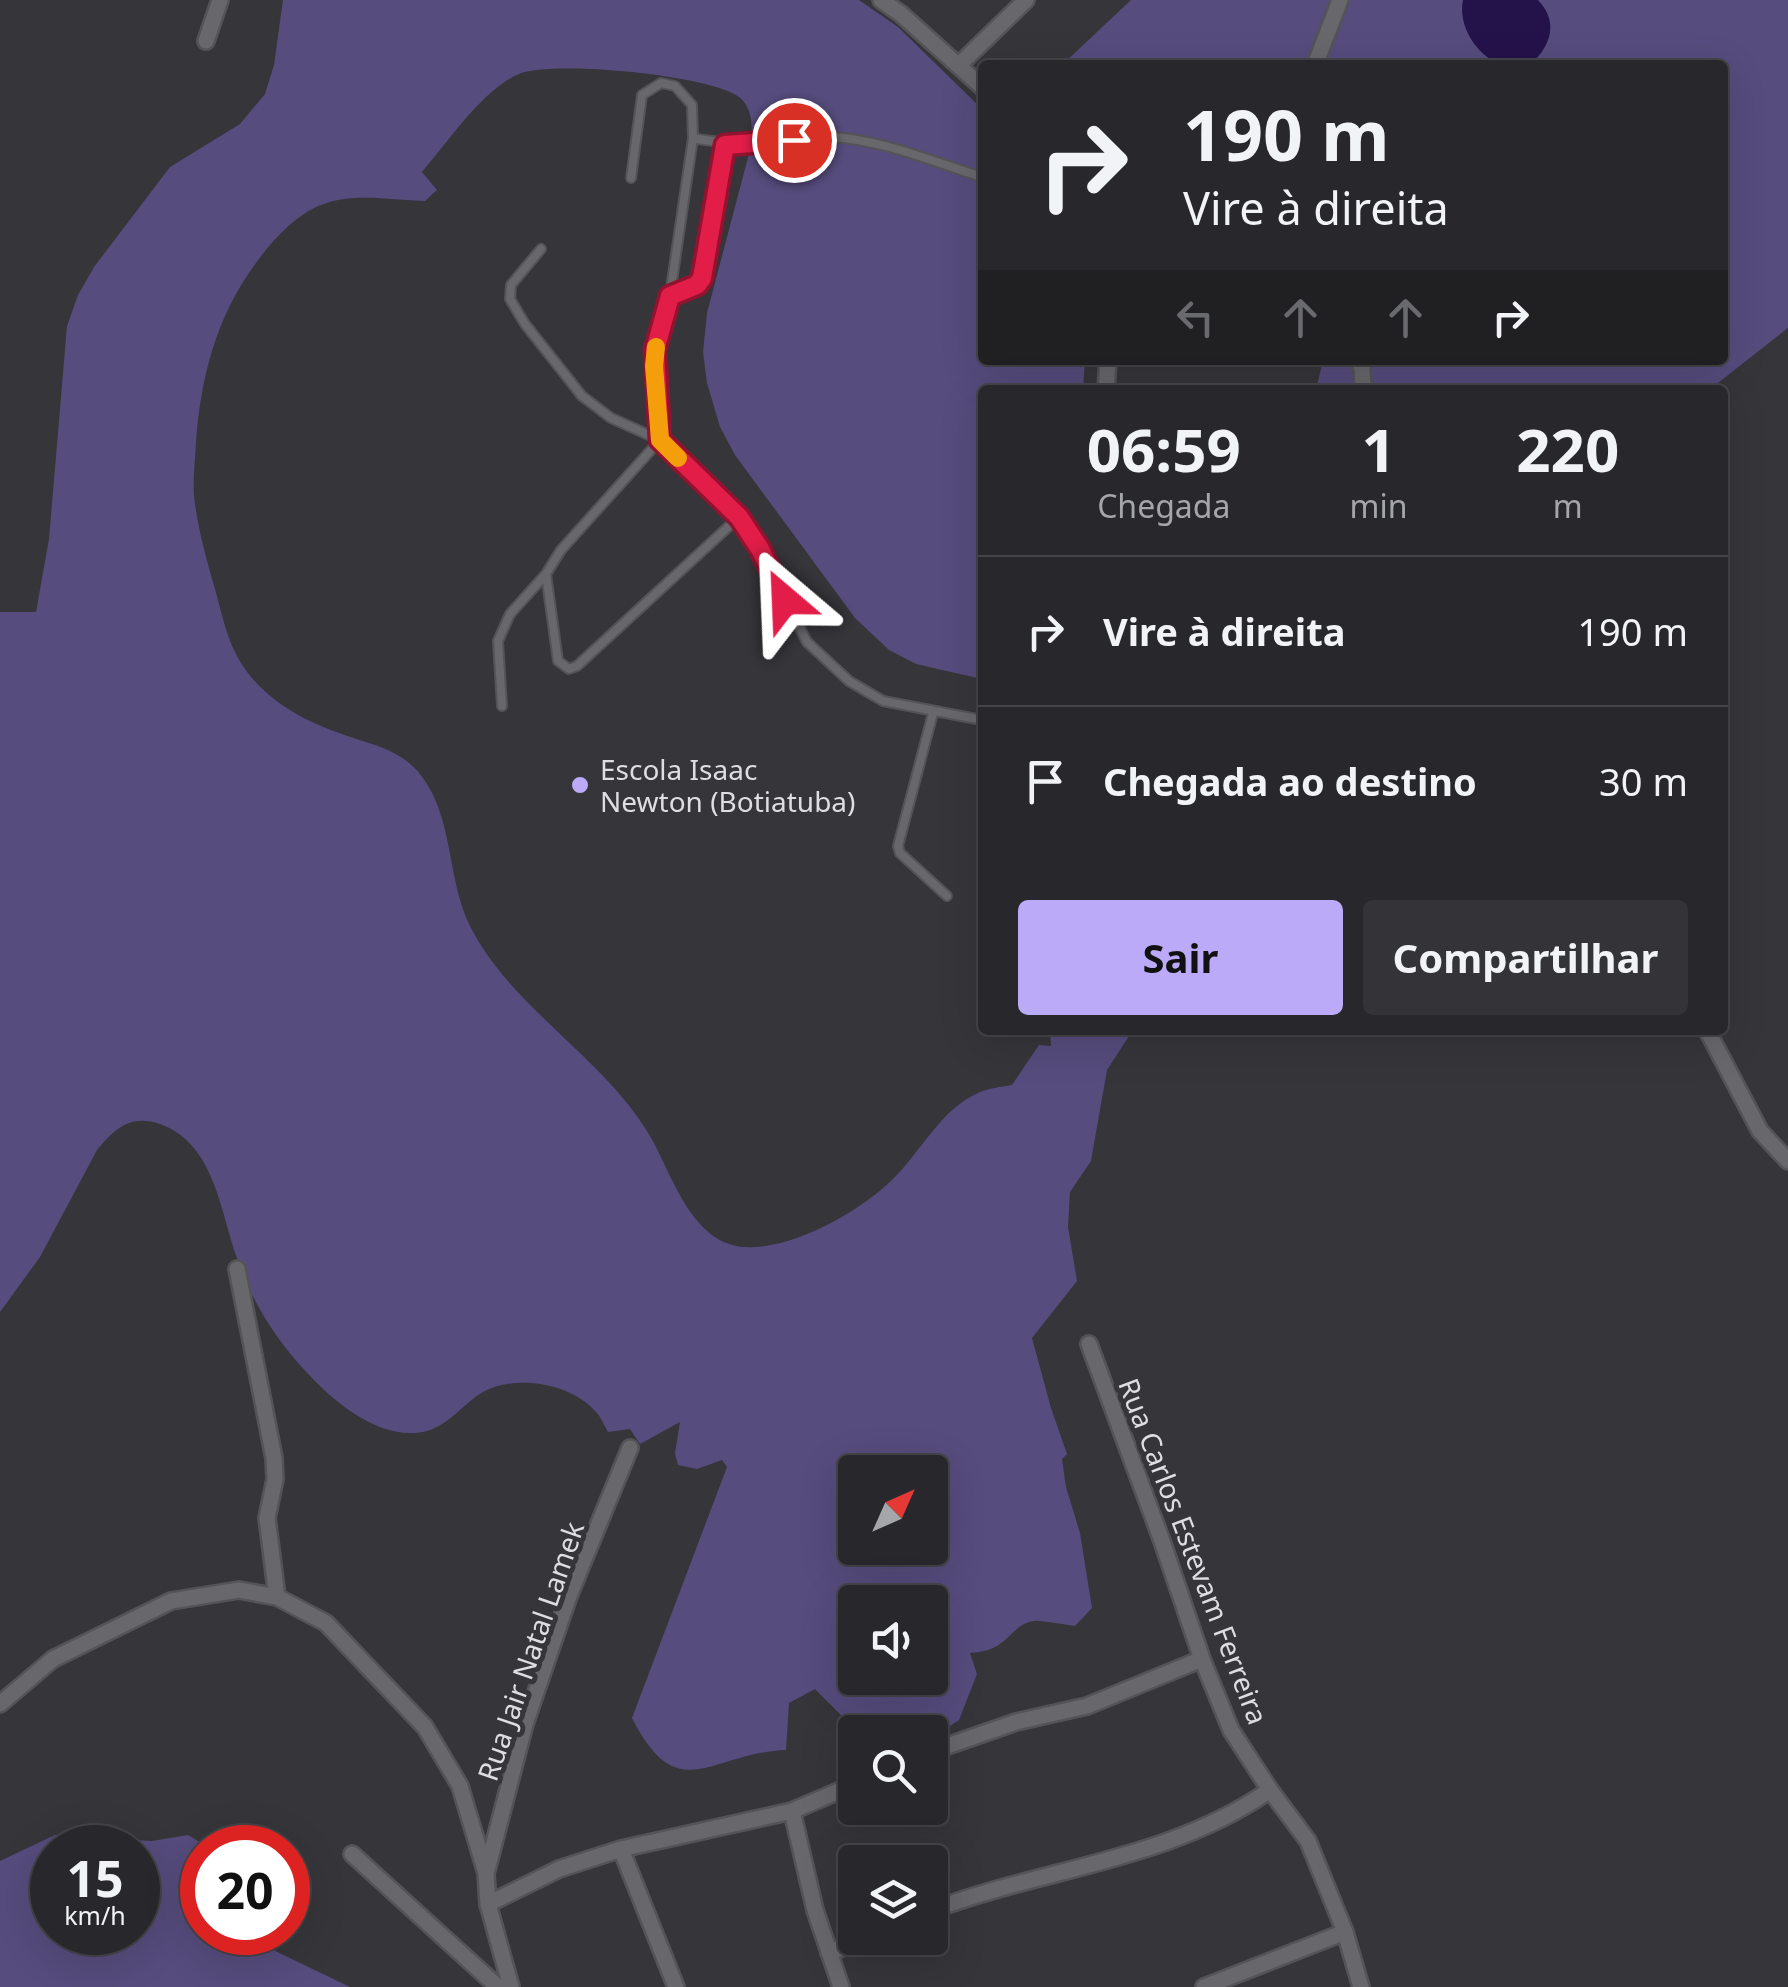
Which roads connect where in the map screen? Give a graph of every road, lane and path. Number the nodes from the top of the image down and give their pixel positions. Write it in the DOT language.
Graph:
graph roads {
  1 [pos="220,0"];
  2 [pos="881,0"];
  3 [pos="1026,0"];
  4 [pos="1340,0"];
  5 [pos="206,41"];
  6 [pos="1317,60"];
  7 [pos="959,65"];
  8 [pos="978,83"];
  9 [pos="693,138"];
  10 [pos="725,145"];
  11 [pos="978,176"];
  12 [pos="630,178"];
  13 [pos="541,249"];
  14 [pos="670,296"];
  15 [pos="660,440"];
  16 [pos="739,517"];
  17 [pos="546,574"];
  18 [pos="502,706"];
  19 [pos="933,712"];
  20 [pos="978,719"];
  21 [pos="947,896"];
  22 [pos="1710,1035"];
  23 [pos="1788,1161"];
  24 [pos="237,1269"];
  25 [pos="1089,1344"];
  26 [pos="630,1448"];
  27 [pos="277,1596"];
  28 [pos="1202,1660"];
  29 [pos="0,1704"];
  30 [pos="948,1746"];
  31 [pos="1270,1790"];
  32 [pos="838,1791"];
  33 [pos="792,1811"];
  34 [pos="621,1848"];
  35 [pos="352,1854"];
  36 [pos="486,1873"];
  37 [pos="488,1904"];
  38 [pos="948,1906"];
  39 [pos="1345,1932"];
  40 [pos="838,1950"];
  41 [pos="830,1953"];
  42 [pos="498,1987"];
  43 [pos="511,1987"];
  44 [pos="676,1987"];
  45 [pos="842,1987"];
  46 [pos="1204,1987"];
  47 [pos="1361,1987"];
  1 -- 5 [label="street"];
  2 -- 7 [label="street"];
  3 -- 7 [label="street"];
  4 -- 6 [label="street"];
  7 -- 8 [label="street"];
  9 -- 10 [label="lane"];
  9 -- 12 [label="lane"];
  9 -- 14 [label="lane"];
  10 -- 11 [label="lane"];
  10 -- 14 [label="lane"];
  13 -- 15 [label="lane"];
  14 -- 15 [label="lane"];
  15 -- 16 [label="lane"];
  15 -- 17 [label="lane"];
  16 -- 17 [label="lane"];
  16 -- 19 [label="lane"];
  17 -- 18 [label="lane"];
  19 -- 20 [label="lane"];
  19 -- 21 [label="lane"];
  22 -- 23 [label="street"];
  24 -- 27 [label="street"];
  25 -- 28 [label="street, Rua Carlos Estevam Ferreira"];
  26 -- 36 [label="street, Rua Jair Natal Lamek"];
  27 -- 29 [label="street"];
  27 -- 36 [label="street"];
  28 -- 30 [label="street"];
  28 -- 31 [label="street, Rua Carlos Estevam Ferreira"];
  31 -- 38 [label="street"];
  31 -- 39 [label="street, Rua Carlos Estevam Ferreira"];
  32 -- 33 [label="street"];
  33 -- 34 [label="street"];
  33 -- 41 [label="street"];
  34 -- 37 [label="street"];
  34 -- 44 [label="street"];
  35 -- 42 [label="street"];
  36 -- 37 [label="street"];
  37 -- 43 [label="street"];
  39 -- 46 [label="street"];
  39 -- 47 [label="street, Rua Carlos Estevam Ferreira"];
  40 -- 41 [label="street"];
  41 -- 45 [label="street"];
}
